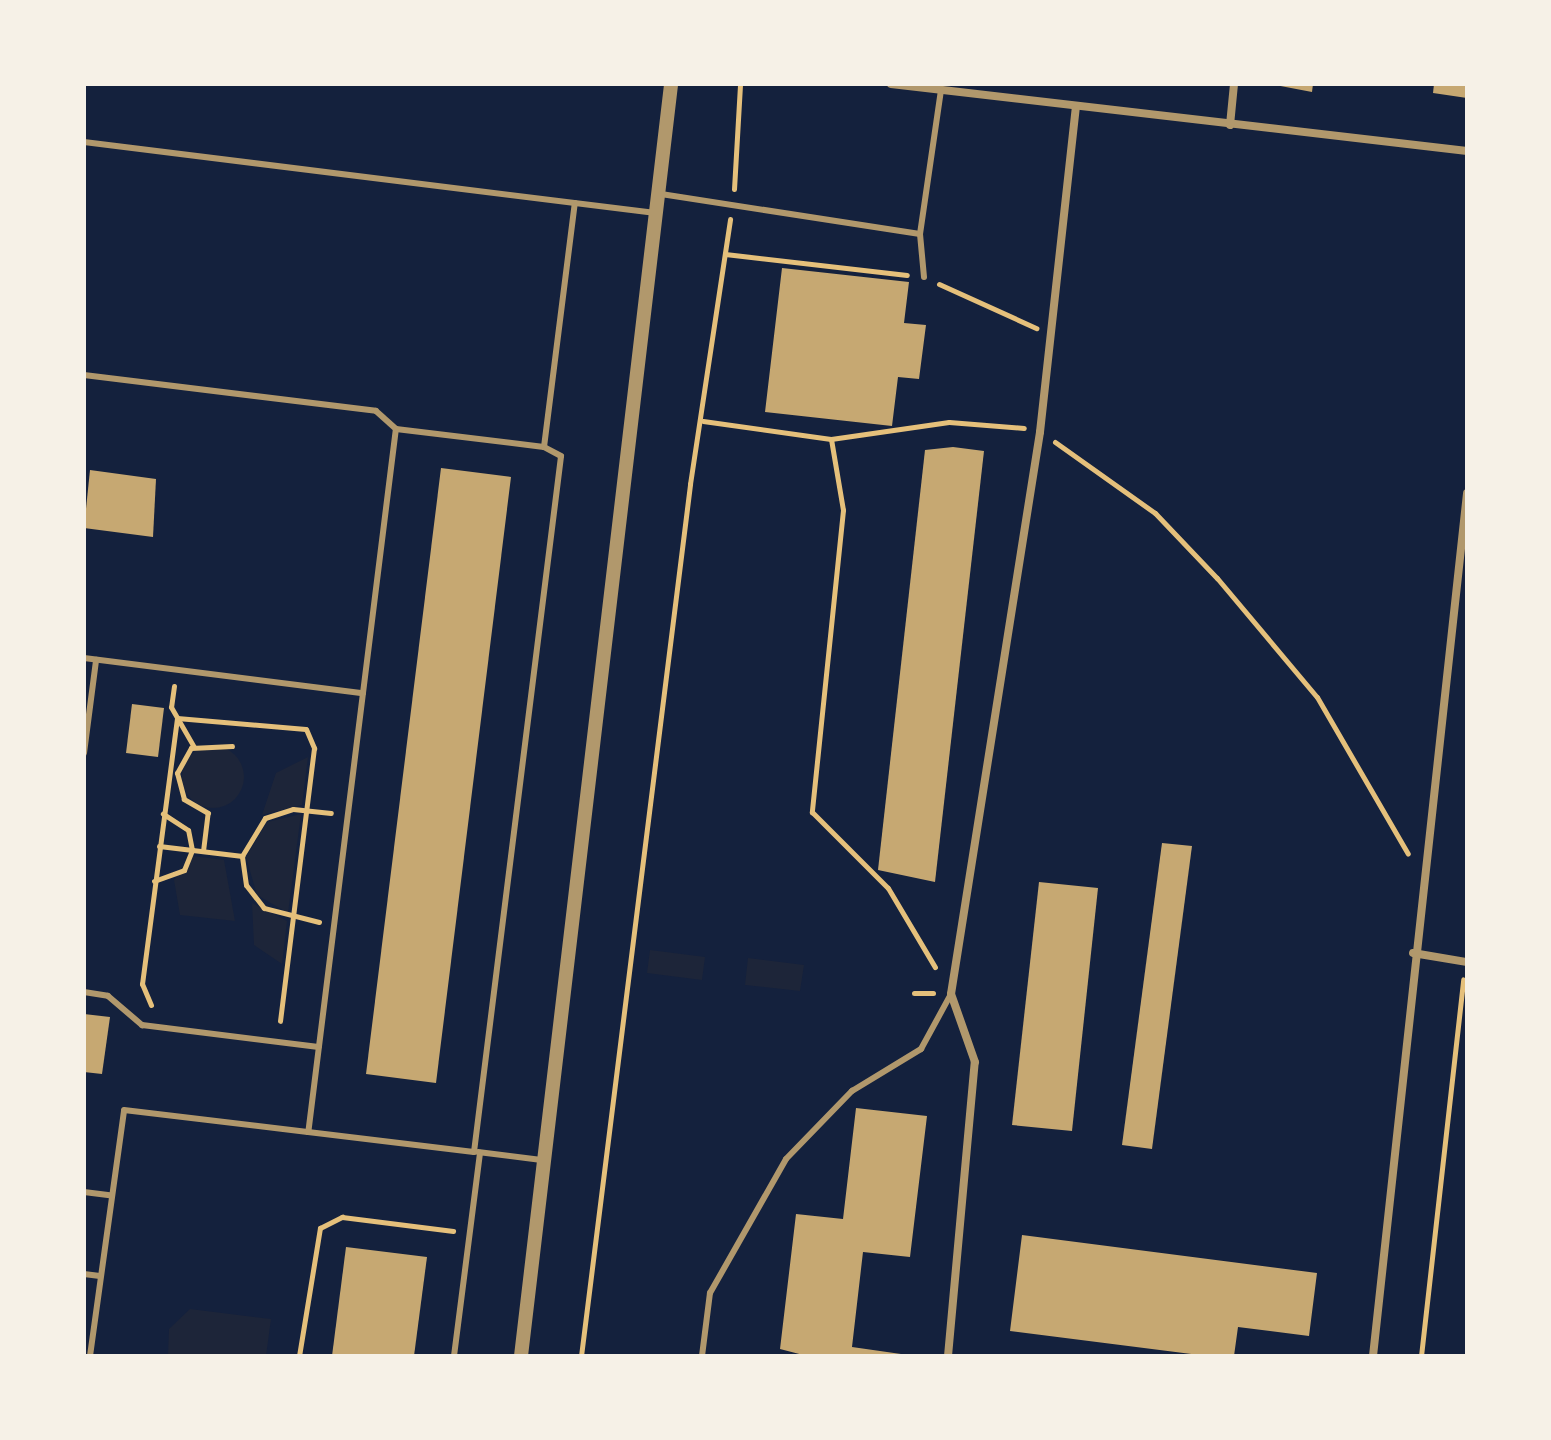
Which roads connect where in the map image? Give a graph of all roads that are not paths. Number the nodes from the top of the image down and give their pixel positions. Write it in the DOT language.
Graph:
graph roads {
  1 [pos="671,84"];
  2 [pos="891,84"];
  3 [pos="990,84"];
  4 [pos="1234,84"];
  5 [pos="941,90"];
  6 [pos="989,94"];
  7 [pos="1076,108"];
  8 [pos="1230,125"];
  9 [pos="84,142"];
  10 [pos="1467,151"];
  11 [pos="661,194"];
  12 [pos="575,203"];
  13 [pos="658,213"];
  14 [pos="920,234"];
  15 [pos="924,277"];
  16 [pos="84,375"];
  17 [pos="396,429"];
  18 [pos="544,447"];
  19 [pos="1467,493"];
  20 [pos="84,658"];
  21 [pos="96,660"];
  22 [pos="363,693"];
  23 [pos="84,753"];
  24 [pos="1413,953"];
  25 [pos="1466,961"];
  26 [pos="84,992"];
  27 [pos="951,994"];
  28 [pos="319,1047"];
  29 [pos="308,1132"];
  30 [pos="477,1152"];
  31 [pos="544,1161"];
  32 [pos="84,1192"];
  33 [pos="110,1195"];
  34 [pos="84,1274"];
  35 [pos="100,1276"];
  36 [pos="84,1331"];
  37 [pos="93,1332"];
  38 [pos="90,1356"];
  39 [pos="454,1356"];
  40 [pos="521,1356"];
  41 [pos="702,1356"];
  42 [pos="948,1356"];
  43 [pos="1373,1356"];
  1 -- 11 [label="street"];
  2 -- 5 [label="street"];
  3 -- 6 [label="street"];
  4 -- 8 [label="street"];
  5 -- 6 [label="street"];
  5 -- 14 [label="lane"];
  6 -- 7 [label="street"];
  7 -- 8 [label="street"];
  7 -- 27 [label="street"];
  8 -- 10 [label="street"];
  9 -- 12 [label="lane"];
  11 -- 13 [label="street"];
  11 -- 14 [label="lane"];
  12 -- 13 [label="lane"];
  12 -- 18 [label="lane"];
  13 -- 31 [label="street"];
  14 -- 15 [label="lane"];
  16 -- 17 [label="lane"];
  17 -- 18 [label="lane"];
  17 -- 22 [label="lane"];
  18 -- 30 [label="lane"];
  19 -- 24 [label="street"];
  20 -- 21 [label="lane"];
  21 -- 22 [label="lane"];
  21 -- 23 [label="lane"];
  22 -- 28 [label="lane"];
  24 -- 25 [label="street"];
  24 -- 43 [label="street"];
  26 -- 28 [label="lane"];
  27 -- 41 [label="lane"];
  27 -- 42 [label="street"];
  28 -- 29 [label="lane"];
  29 -- 30 [label="lane"];
  29 -- 33 [label="lane"];
  30 -- 31 [label="lane"];
  30 -- 39 [label="lane"];
  31 -- 40 [label="street"];
  32 -- 33 [label="lane"];
  33 -- 35 [label="lane"];
  34 -- 35 [label="lane"];
  35 -- 37 [label="lane"];
  36 -- 37 [label="lane"];
  37 -- 38 [label="lane"];
}
